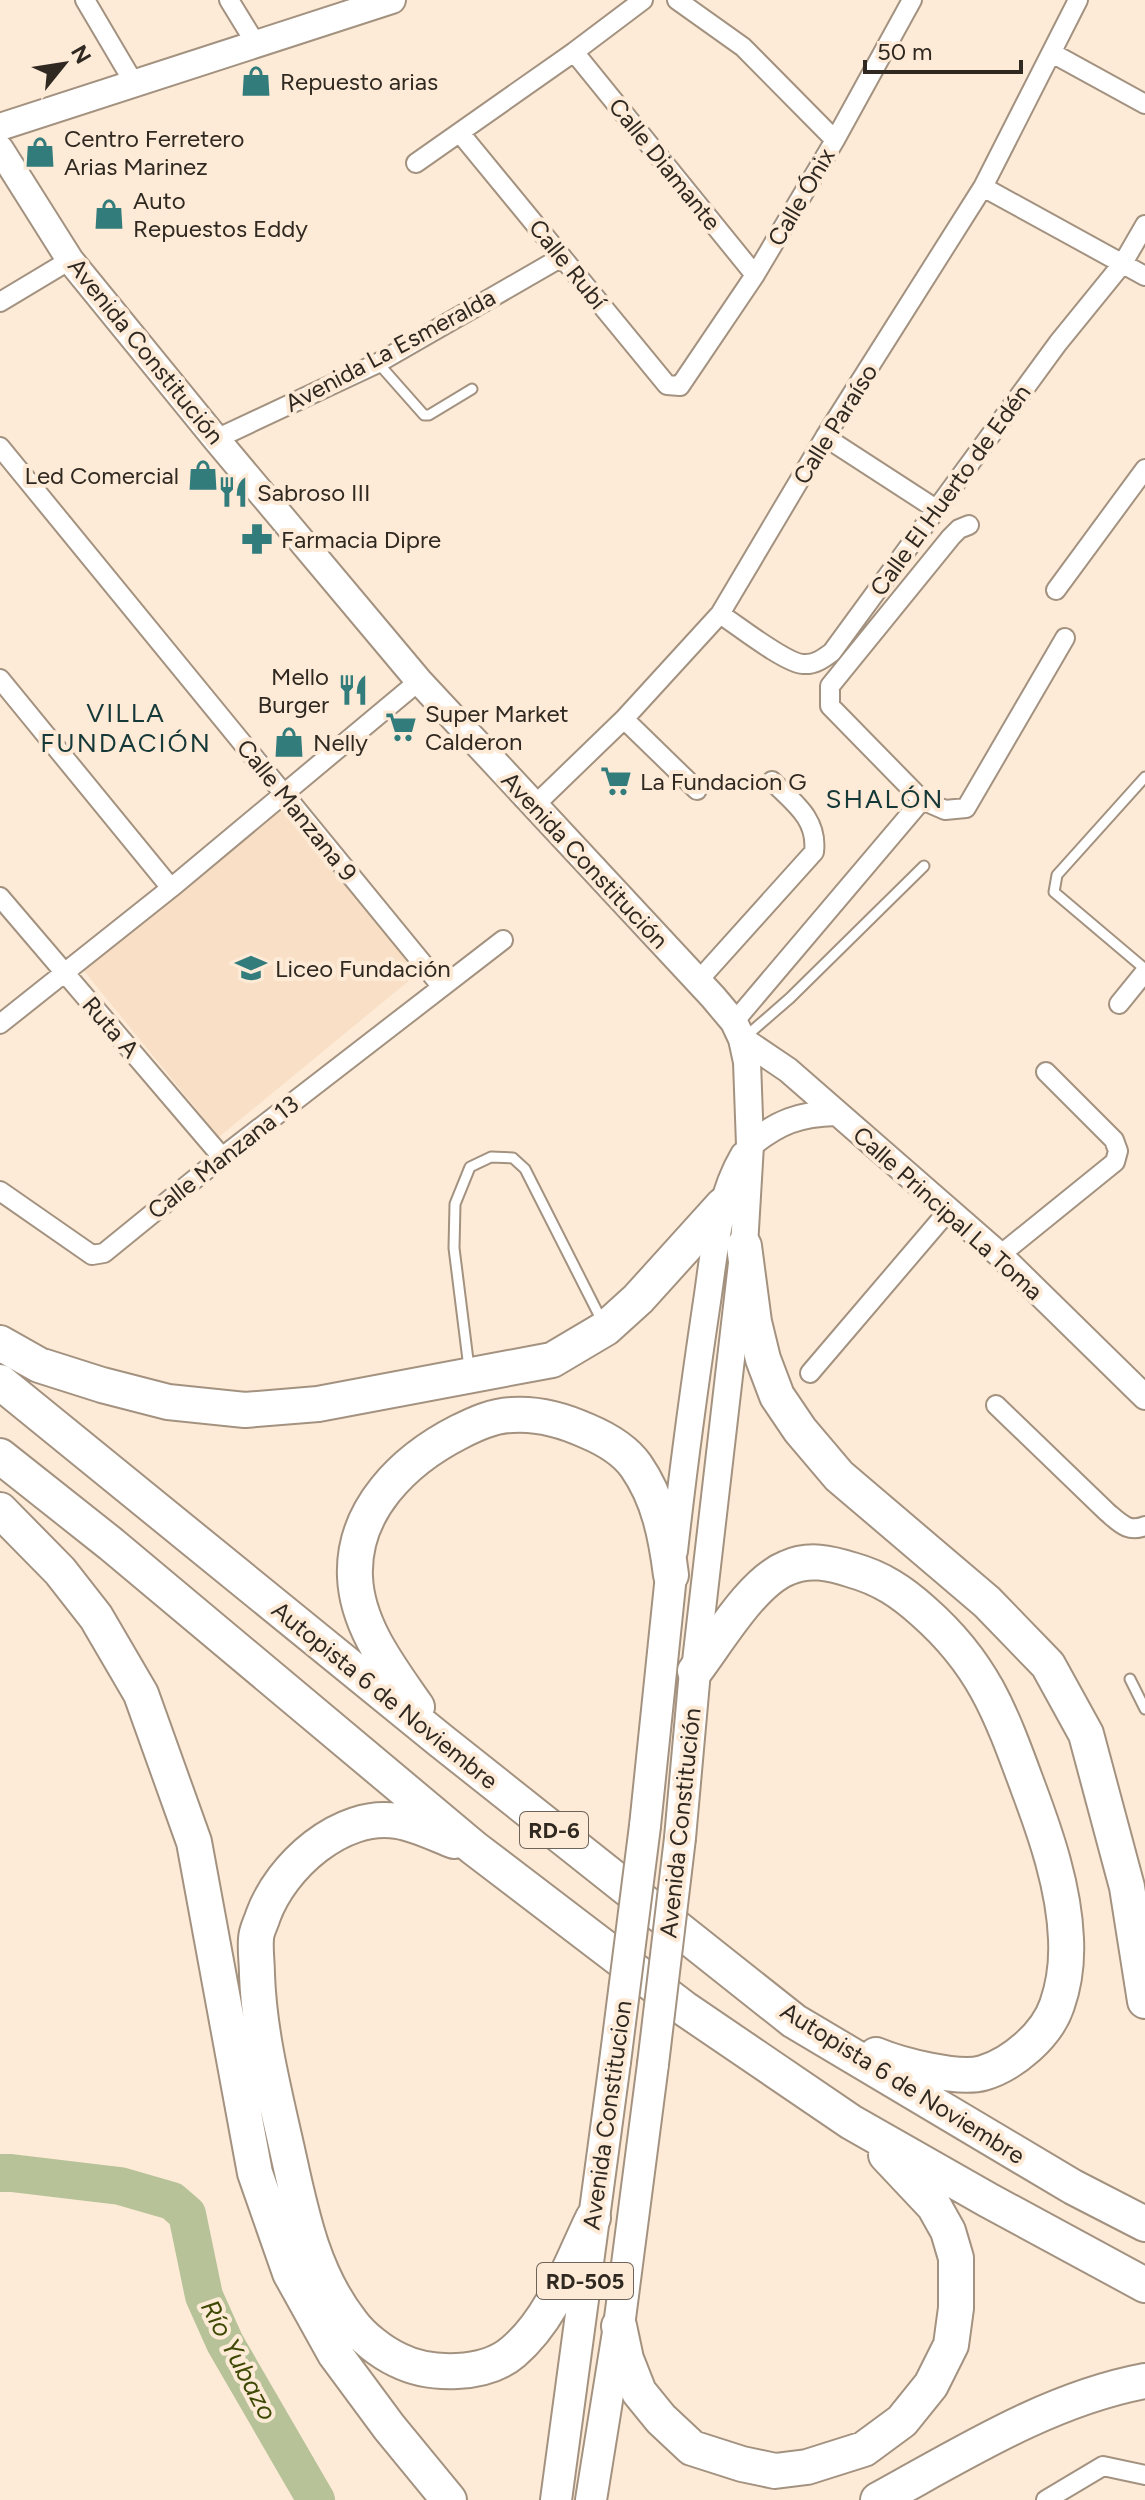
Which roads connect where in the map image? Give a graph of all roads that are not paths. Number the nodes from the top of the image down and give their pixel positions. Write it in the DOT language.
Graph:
graph roads {
  1 [pos="85,0"];
  2 [pos="229,0"];
  3 [pos="392,0"];
  4 [pos="643,0"];
  5 [pos="677,0"];
  6 [pos="1078,0"];
  7 [pos="906,2"];
  8 [pos="256,44"];
  9 [pos="574,52"];
  10 [pos="1052,53"];
  11 [pos="134,83"];
  12 [pos="1145,104"];
  13 [pos="0,127"];
  14 [pos="460,133"];
  15 [pos="835,140"];
  16 [pos="0,149"];
  17 [pos="416,163"];
  18 [pos="983,187"];
  19 [pos="1145,225"];
  20 [pos="562,257"];
  21 [pos="70,260"];
  22 [pos="1123,263"];
  23 [pos="755,275"];
  24 [pos="1145,276"];
  25 [pos="0,302"];
  26 [pos="378,363"];
  27 [pos="680,386"];
  28 [pos="472,389"];
  29 [pos="825,437"];
  30 [pos="216,439"];
  31 [pos="0,447"];
  32 [pos="1145,469"];
  33 [pos="936,509"];
  34 [pos="969,525"];
  35 [pos="1056,590"];
  36 [pos="720,614"];
  37 [pos="1065,638"];
  38 [pos="0,679"];
  39 [pos="419,681"];
  40 [pos="624,719"];
  41 [pos="1145,777"];
  42 [pos="772,781"];
  43 [pos="697,790"];
  44 [pos="284,795"];
  45 [pos="922,800"];
  46 [pos="534,806"];
  47 [pos="924,866"];
  48 [pos="171,888"];
  49 [pos="0,897"];
  50 [pos="503,940"];
  51 [pos="1145,970"];
  52 [pos="64,973"];
  53 [pos="698,981"];
  54 [pos="442,987"];
  55 [pos="1119,1004"];
  56 [pos="0,1024"];
  57 [pos="738,1030"];
  58 [pos="1046,1072"];
  59 [pos="836,1113"];
  60 [pos="750,1145"];
  61 [pos="222,1157"];
  62 [pos="0,1191"];
  63 [pos="723,1205"];
  64 [pos="949,1210"];
  65 [pos="744,1246"];
  66 [pos="1000,1255"];
  67 [pos="606,1328"];
  68 [pos="0,1343"];
  69 [pos="810,1373"];
  70 [pos="469,1375"];
  71 [pos="0,1382"];
  72 [pos="1145,1397"];
  73 [pos="996,1405"];
  74 [pos="0,1456"];
  75 [pos="0,1510"];
  76 [pos="1145,1526"];
  77 [pos="671,1575"];
  78 [pos="695,1671"];
  79 [pos="1130,1679"];
  80 [pos="1145,1709"];
  81 [pos="440,1740"];
  82 [pos="645,1826"];
  83 [pos="474,1848"];
  84 [pos="1145,2001"];
  85 [pos="794,2021"];
  86 [pos="851,2122"];
  87 [pos="593,2218"];
  88 [pos="1145,2224"];
  89 [pos="1145,2285"];
  90 [pos="619,2326"];
  91 [pos="1145,2381"];
  92 [pos="1145,2475"];
  93 [pos="449,2500"];
  94 [pos="556,2500"];
  95 [pos="591,2500"];
  96 [pos="878,2500"];
  97 [pos="1046,2500"];
  1 -- 11 [label="street"];
  2 -- 8 [label="street"];
  3 -- 8 [label="main road"];
  4 -- 9 [label="street"];
  5 -- 15 [label="street"];
  6 -- 10 [label="street, Calle Paraíso"];
  7 -- 15 [label="street, Calle Ónix"];
  8 -- 11 [label="main road"];
  9 -- 14 [label="street"];
  9 -- 23 [label="street, Calle Diamante"];
  10 -- 12 [label="street"];
  10 -- 18 [label="street, Calle Paraíso"];
  11 -- 13 [label="main road"];
  14 -- 17 [label="street"];
  14 -- 20 [label="street, Calle Rubí"];
  15 -- 23 [label="street, Calle Ónix"];
  16 -- 21 [label="main road, Avenida Constitución"];
  18 -- 22 [label="street"];
  18 -- 29 [label="street, Calle Paraíso"];
  19 -- 22 [label="street, Calle El Huerto de Edén"];
  20 -- 26 [label="street, Avenida La Esmeralda"];
  20 -- 27 [label="street, Calle Rubí"];
  21 -- 25 [label="street"];
  21 -- 30 [label="main road, Avenida Constitución"];
  22 -- 24 [label="street"];
  22 -- 33 [label="street, Calle El Huerto de Edén"];
  23 -- 27 [label="street, Calle Ónix"];
  26 -- 28 [label="lane"];
  26 -- 30 [label="street, Avenida La Esmeralda"];
  29 -- 33 [label="street"];
  29 -- 36 [label="street, Calle Paraíso"];
  30 -- 39 [label="main road, Avenida Constitución"];
  31 -- 44 [label="street, Calle Manzana 9"];
  32 -- 35 [label="street"];
  33 -- 36 [label="street, Calle El Huerto de Edén"];
  34 -- 45 [label="street"];
  36 -- 40 [label="street, Calle Paraíso"];
  37 -- 45 [label="street"];
  38 -- 48 [label="street"];
  39 -- 44 [label="street"];
  39 -- 46 [label="main road, Avenida Constitución"];
  40 -- 43 [label="street"];
  40 -- 46 [label="street, Calle Paraíso"];
  41 -- 51 [label="lane"];
  42 -- 53 [label="street"];
  44 -- 48 [label="street"];
  44 -- 54 [label="street, Calle Manzana 9"];
  45 -- 57 [label="street"];
  46 -- 53 [label="main road, Avenida Constitución"];
  47 -- 57 [label="lane"];
  48 -- 52 [label="street"];
  49 -- 52 [label="street, Ruta A"];
  50 -- 54 [label="street, Calle Manzana 13"];
  51 -- 55 [label="street"];
  52 -- 56 [label="street"];
  52 -- 61 [label="street, Ruta A"];
  53 -- 57 [label="main road, Avenida Constitución"];
  54 -- 61 [label="street, Calle Manzana 13"];
  57 -- 59 [label="street, Calle Principal La Toma"];
  57 -- 60 [label="main road, Avenida Constitución / RD-505"];
  58 -- 66 [label="street"];
  59 -- 60 [label="street"];
  59 -- 64 [label="street, Calle Principal La Toma"];
  60 -- 63 [label="main road, Avenida Constitución / RD-505"];
  60 -- 65 [label="main road, Avenida Constitución / RD-505"];
  61 -- 62 [label="street, Calle Manzana 13"];
  63 -- 67 [label="highway"];
  63 -- 77 [label="main road, Avenida Constitución / RD-505"];
  64 -- 66 [label="street, Calle Principal La Toma"];
  64 -- 69 [label="street"];
  65 -- 78 [label="main road, Avenida Constitución / RD-505"];
  65 -- 84 [label="highway"];
  66 -- 72 [label="street, Calle Principal La Toma"];
  67 -- 70 [label="highway"];
  67 -- 70 [label="lane"];
  68 -- 70 [label="highway"];
  71 -- 81 [label="highway, Autopista 6 de Noviembre / RD-6"];
  73 -- 76 [label="street"];
  74 -- 83 [label="highway, RD-6"];
  75 -- 93 [label="highway"];
  77 -- 81 [label="highway"];
  77 -- 82 [label="main road, Avenida Constitución / RD-505"];
  78 -- 85 [label="highway"];
  78 -- 90 [label="main road, Avenida Constitución / RD-505, bridge"];
  79 -- 80 [label="lane"];
  81 -- 85 [label="highway, Autopista 6 de Noviembre / RD-6"];
  82 -- 87 [label="main road, Avenida Constitucion / RD-505, bridge"];
  83 -- 86 [label="highway, RD-6"];
  83 -- 87 [label="highway"];
  85 -- 88 [label="highway, Autopista 6 de Noviembre / RD-6"];
  86 -- 89 [label="highway, RD-6"];
  86 -- 90 [label="highway"];
  87 -- 94 [label="main road, Avenida Constitucion / RD-505"];
  90 -- 95 [label="main road, Avenida Constitución / RD-505"];
  91 -- 96 [label="highway"];
  92 -- 97 [label="street"];
}
